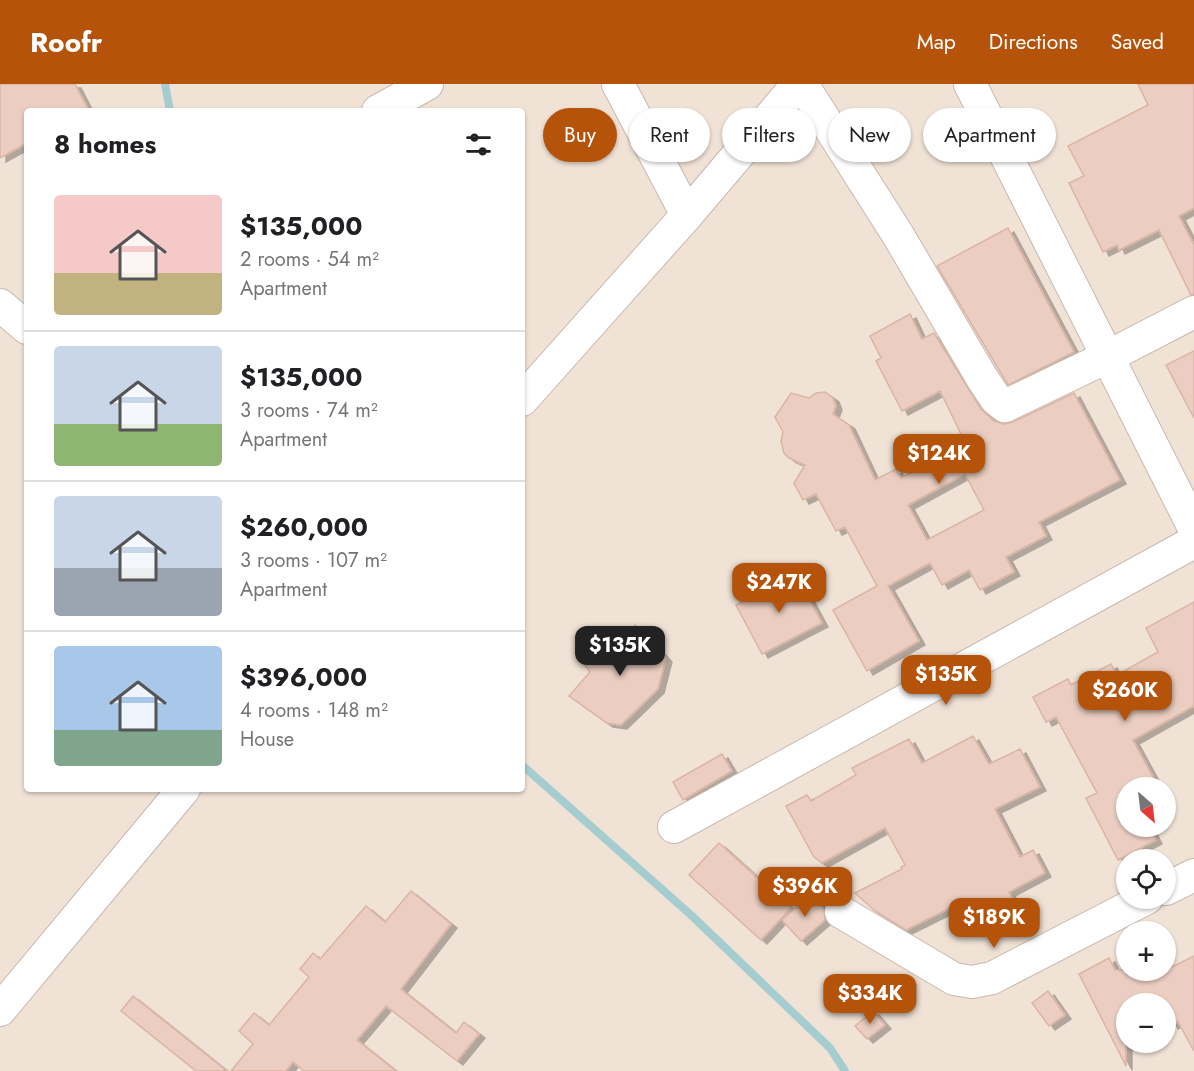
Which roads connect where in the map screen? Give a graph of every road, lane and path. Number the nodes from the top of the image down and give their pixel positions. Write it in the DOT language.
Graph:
graph roads {
  1 [pos="427,84"];
  2 [pos="618,84"];
  3 [pos="800,84"];
  4 [pos="970,84"];
  5 [pos="383,108"];
  6 [pos="687,215"];
  7 [pos="0,305"];
  8 [pos="1194,312"];
  9 [pos="24,325"];
  10 [pos="1107,357"];
  11 [pos="525,397"];
  12 [pos="1194,528"];
  13 [pos="1194,542"];
  14 [pos="182,792"];
  15 [pos="674,826"];
  16 [pos="1194,875"];
  17 [pos="1176,884"];
  18 [pos="1127,909"];
  19 [pos="841,912"];
  20 [pos="0,1010"];
  1 -- 5 [label="street"];
  2 -- 6 [label="street"];
  3 -- 6 [label="street"];
  3 -- 10 [label="street"];
  4 -- 10 [label="street"];
  6 -- 11 [label="street"];
  7 -- 9 [label="street"];
  8 -- 10 [label="street"];
  10 -- 12 [label="street"];
  13 -- 15 [label="street"];
  14 -- 20 [label="street"];
  16 -- 17 [label="street"];
  18 -- 19 [label="street"];
}
